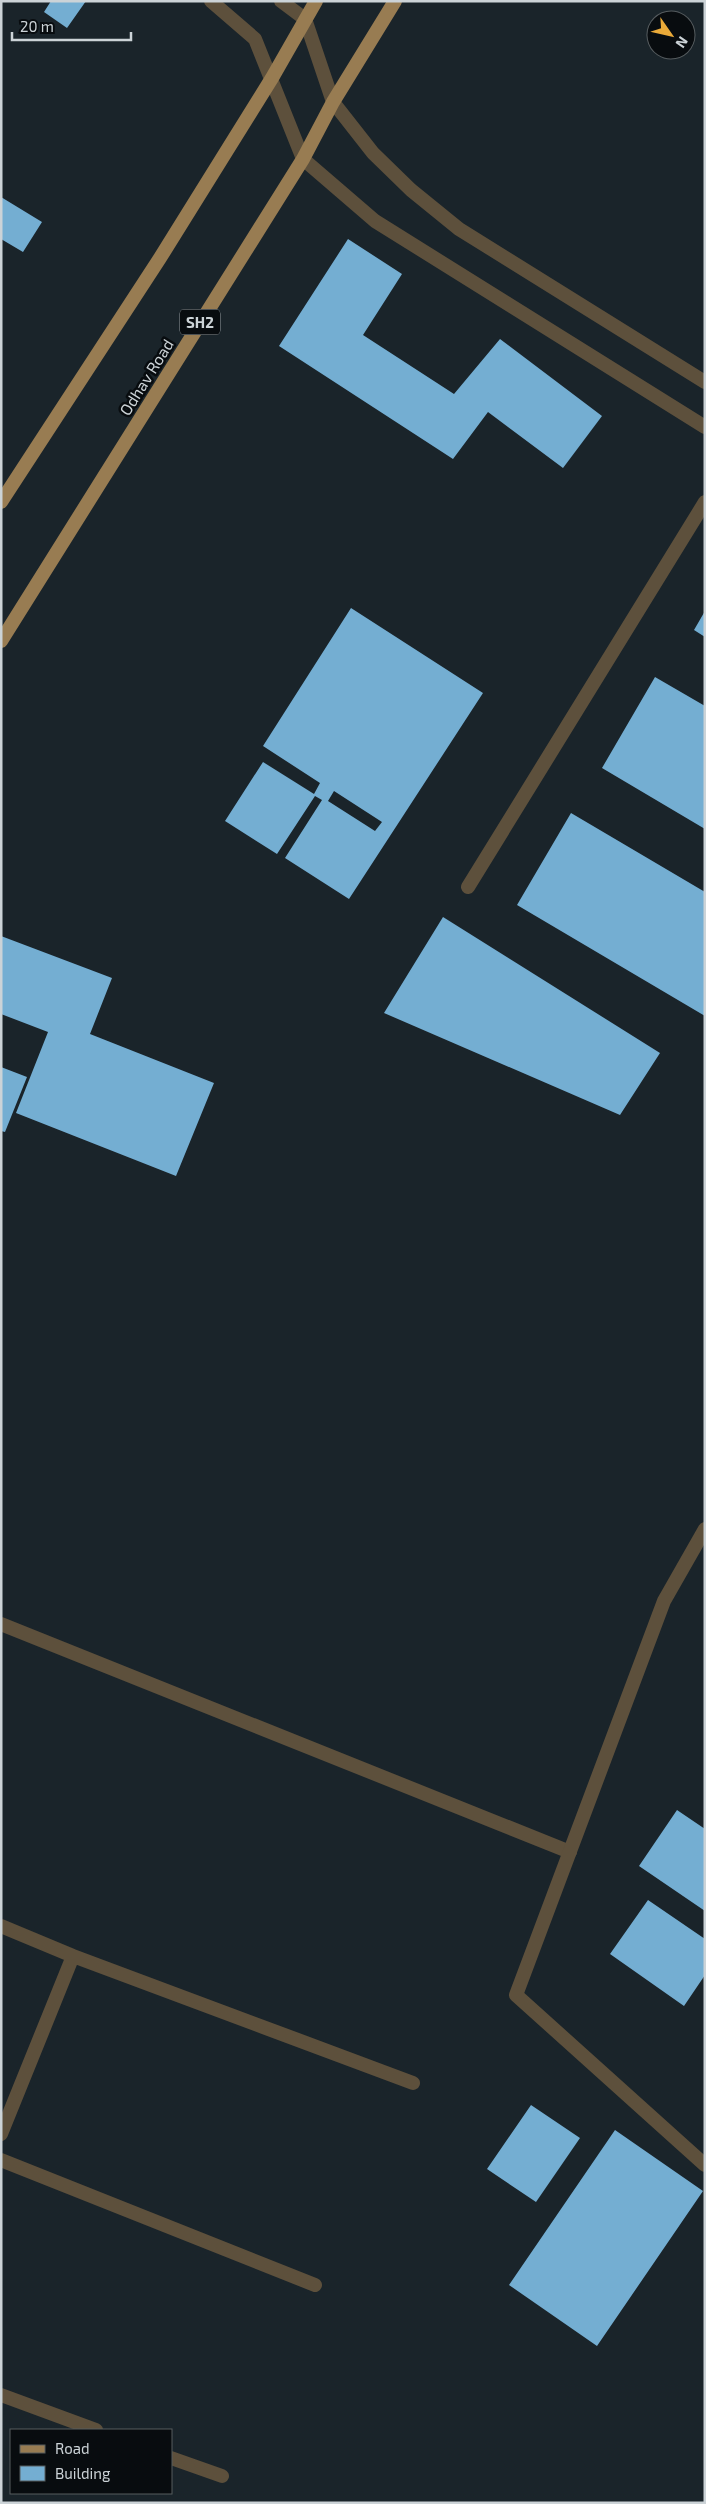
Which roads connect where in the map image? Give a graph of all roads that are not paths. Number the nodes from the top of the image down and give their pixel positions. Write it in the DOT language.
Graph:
graph roads {
  1 [pos="211,1"];
  2 [pos="281,1"];
  3 [pos="316,1"];
  4 [pos="395,1"];
  5 [pos="305,18"];
  6 [pos="272,78"];
  7 [pos="333,102"];
  8 [pos="303,160"];
  9 [pos="705,382"];
  10 [pos="705,427"];
  11 [pos="1,502"];
  12 [pos="705,502"];
  13 [pos="1,641"];
  14 [pos="468,887"];
  15 [pos="705,1529"];
  16 [pos="1,1624"];
  17 [pos="570,1852"];
  18 [pos="1,1926"];
  19 [pos="73,1956"];
  20 [pos="413,2083"];
  21 [pos="1,2134"];
  22 [pos="1,2160"];
  23 [pos="705,2164"];
  24 [pos="316,2285"];
  25 [pos="1,2395"];
  26 [pos="93,2429"];
  27 [pos="172,2458"];
  28 [pos="222,2476"];
  1 -- 6 [label="street"];
  2 -- 5 [label="street"];
  3 -- 5 [label="main road"];
  4 -- 7 [label="main road, Odhav Road / SH2"];
  5 -- 6 [label="main road"];
  5 -- 7 [label="street"];
  6 -- 8 [label="street"];
  6 -- 11 [label="main road"];
  7 -- 8 [label="main road, Odhav Road / SH2"];
  7 -- 9 [label="street"];
  8 -- 10 [label="street"];
  8 -- 13 [label="main road, Odhav Road / SH2"];
  12 -- 14 [label="street"];
  15 -- 17 [label="street"];
  16 -- 17 [label="street"];
  17 -- 23 [label="street"];
  18 -- 19 [label="street"];
  19 -- 20 [label="street"];
  19 -- 21 [label="street"];
  22 -- 24 [label="street"];
  25 -- 26 [label="street"];
  27 -- 28 [label="street"];
}
